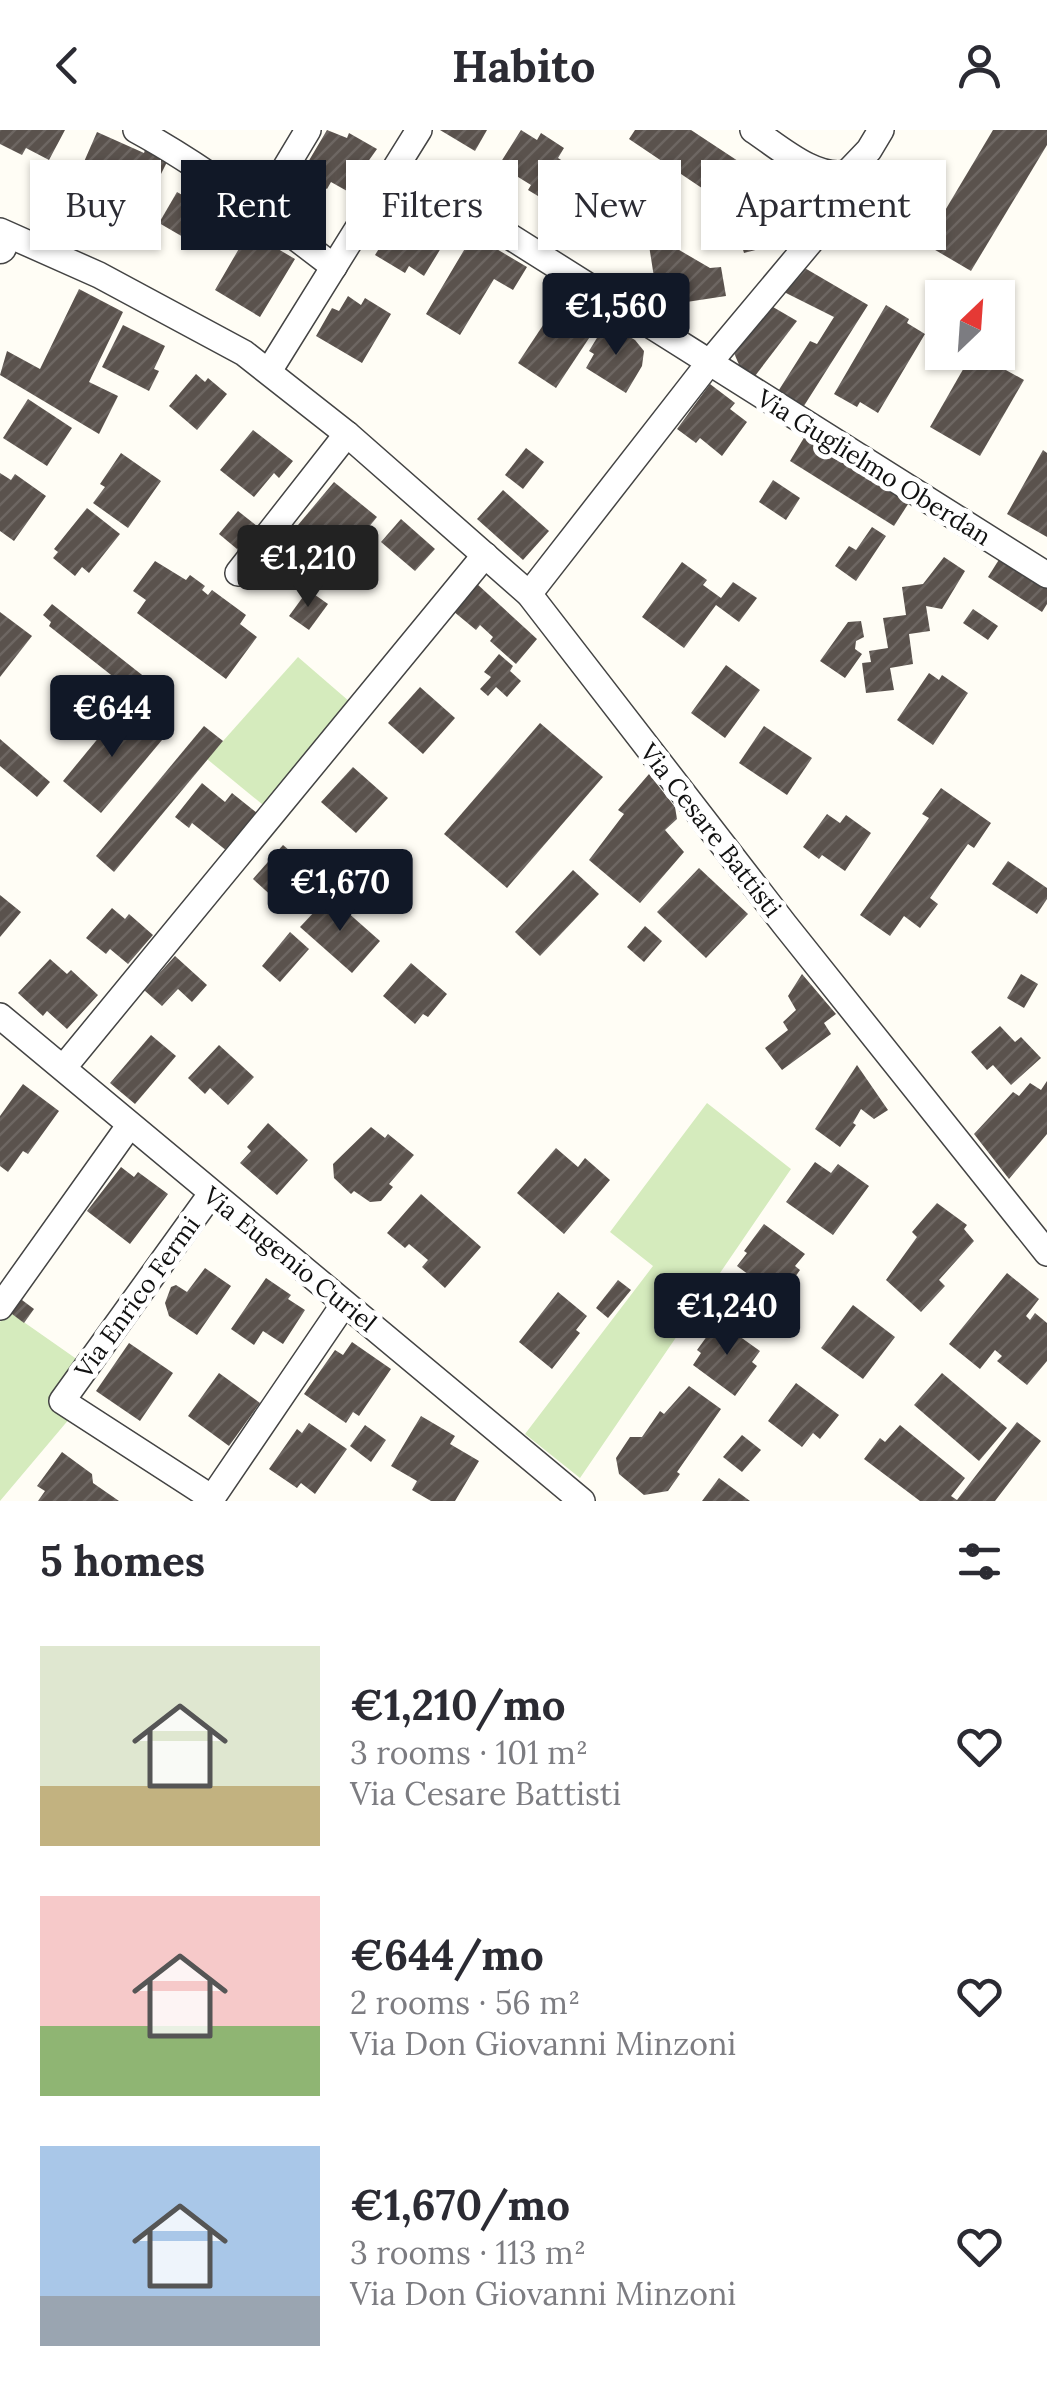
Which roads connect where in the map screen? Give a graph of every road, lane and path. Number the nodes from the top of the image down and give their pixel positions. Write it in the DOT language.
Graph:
graph roads {
  1 [pos="136,130"];
  2 [pos="308,130"];
  3 [pos="420,130"];
  4 [pos="753,130"];
  5 [pos="882,130"];
  6 [pos="186,160"];
  7 [pos="290,160"];
  8 [pos="402,160"];
  9 [pos="799,160"];
  10 [pos="858,160"];
  11 [pos="0,234"];
  12 [pos="518,242"];
  13 [pos="0,247"];
  14 [pos="346,247"];
  15 [pos="313,250"];
  16 [pos="804,250"];
  17 [pos="0,256"];
  18 [pos="66,260"];
  19 [pos="334,266"];
  20 [pos="709,363"];
  21 [pos="269,371"];
  22 [pos="347,434"];
  23 [pos="485,555"];
  24 [pos="238,573"];
  25 [pos="1047,575"];
  26 [pos="530,594"];
  27 [pos="0,1016"];
  28 [pos="64,1067"];
  29 [pos="129,1126"];
  30 [pos="211,1194"];
  31 [pos="1047,1253"];
  32 [pos="344,1304"];
  33 [pos="0,1307"];
  34 [pos="211,1500"];
  35 [pos="582,1501"];
  1 -- 6 [label="street"];
  2 -- 7 [label="street"];
  3 -- 8 [label="street"];
  4 -- 9 [label="street"];
  5 -- 10 [label="street"];
  11 -- 13 [label="street"];
  11 -- 18 [label="street, Via Cesare Battisti"];
  12 -- 20 [label="street, Via Guglielmo Oberdan"];
  14 -- 19 [label="street"];
  15 -- 19 [label="street"];
  16 -- 20 [label="street"];
  17 -- 18 [label="street, Via Cesare Battisti"];
  18 -- 21 [label="street, Via Cesare Battisti"];
  19 -- 21 [label="street"];
  20 -- 25 [label="street, Via Guglielmo Oberdan"];
  20 -- 26 [label="street"];
  21 -- 22 [label="street, Via Cesare Battisti"];
  22 -- 23 [label="street, Via Cesare Battisti"];
  22 -- 24 [label="street"];
  23 -- 26 [label="street, Via Cesare Battisti"];
  23 -- 28 [label="street"];
  26 -- 31 [label="street, Via Cesare Battisti"];
  27 -- 28 [label="street, Via Eugenio Curiel"];
  28 -- 29 [label="street, Via Eugenio Curiel"];
  29 -- 30 [label="street, Via Eugenio Curiel"];
  29 -- 33 [label="street"];
  30 -- 32 [label="street, Via Eugenio Curiel"];
  30 -- 34 [label="street, Via Enrico Fermi"];
  32 -- 34 [label="street, Via Enrico Fermi"];
  32 -- 35 [label="street, Via Eugenio Curiel"];
}
